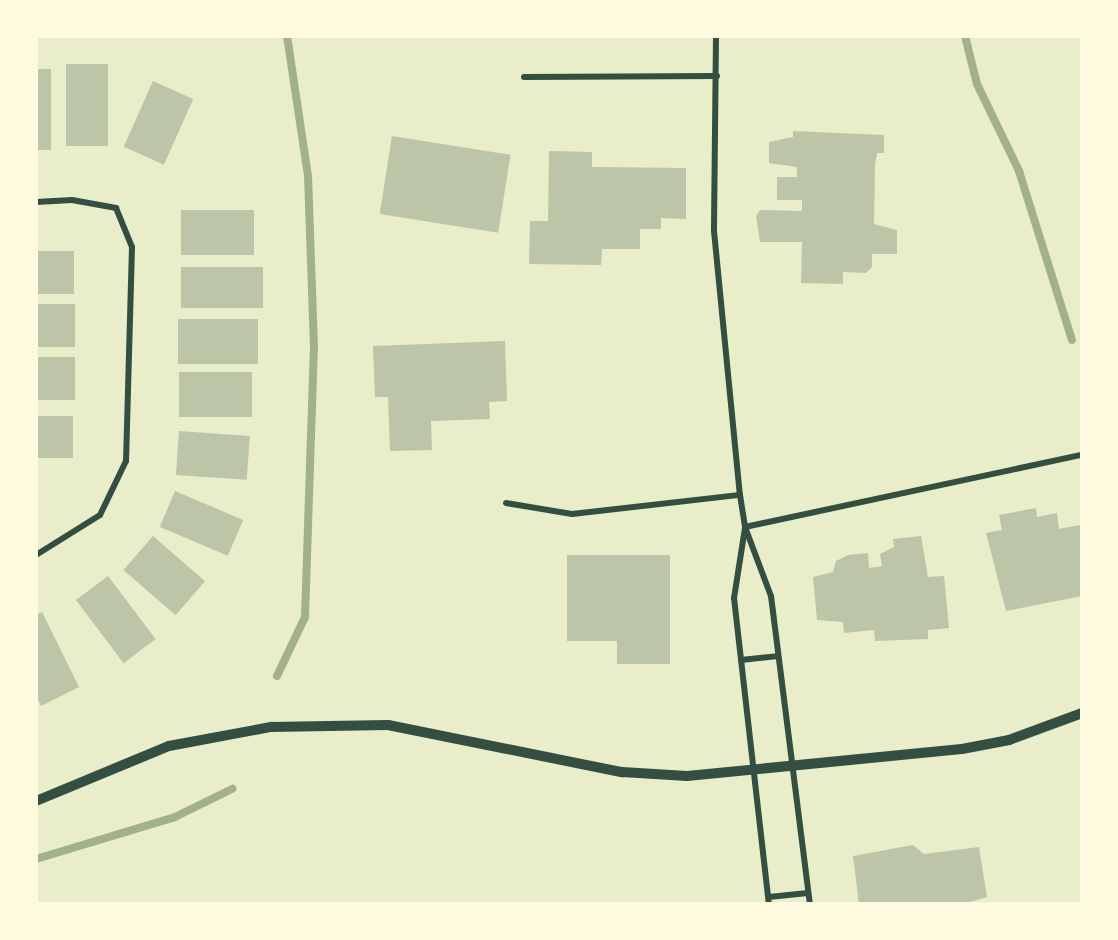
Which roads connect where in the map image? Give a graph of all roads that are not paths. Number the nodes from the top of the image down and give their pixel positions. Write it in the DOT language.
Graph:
graph roads {
  1 [pos="716,36"];
  2 [pos="717,76"];
  3 [pos="524,77"];
  4 [pos="36,202"];
  5 [pos="1082,455"];
  6 [pos="740,495"];
  7 [pos="506,502"];
  8 [pos="745,527"];
  9 [pos="36,555"];
  10 [pos="778,656"];
  11 [pos="741,660"];
  12 [pos="1082,713"];
  13 [pos="793,768"];
  14 [pos="754,772"];
  15 [pos="36,801"];
  16 [pos="808,893"];
  17 [pos="769,900"];
  18 [pos="810,904"];
  1 -- 2 [label="street"];
  2 -- 3 [label="street"];
  2 -- 6 [label="street"];
  4 -- 9 [label="street"];
  5 -- 8 [label="street"];
  6 -- 7 [label="street"];
  6 -- 8 [label="street"];
  8 -- 10 [label="street"];
  8 -- 11 [label="street"];
  10 -- 11 [label="street"];
  10 -- 13 [label="street"];
  11 -- 14 [label="street"];
  12 -- 13 [label="street"];
  13 -- 14 [label="street"];
  13 -- 16 [label="street"];
  14 -- 15 [label="street"];
  14 -- 17 [label="street"];
  16 -- 17 [label="street"];
  16 -- 18 [label="street"];
}
